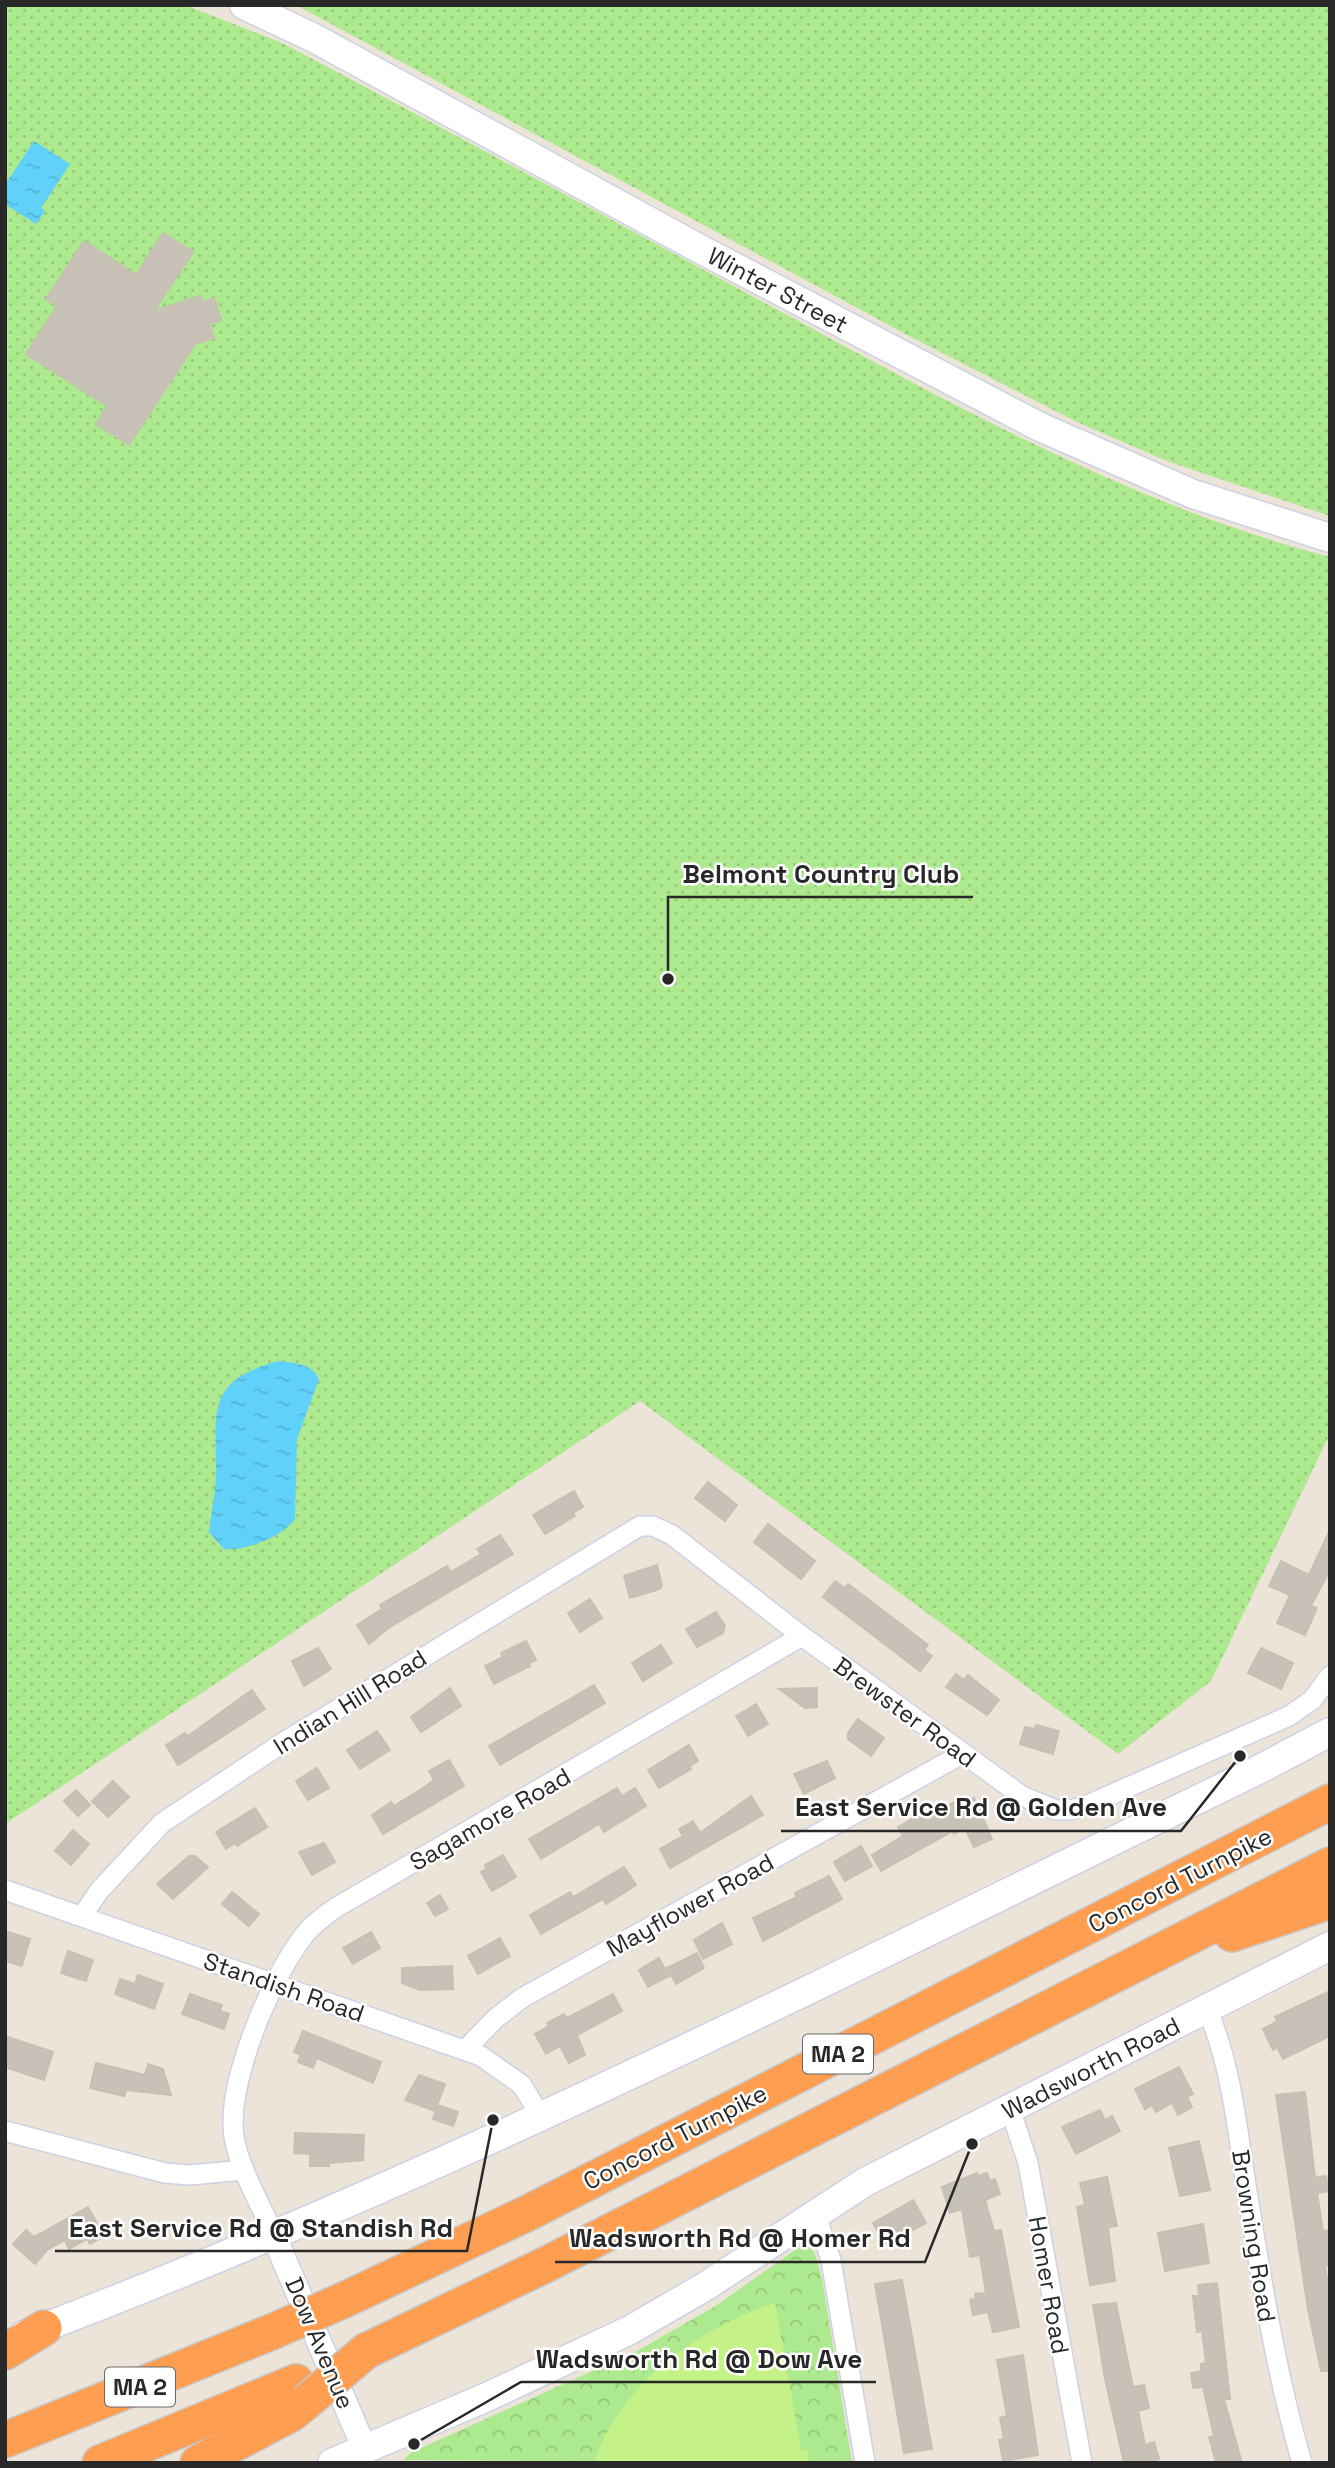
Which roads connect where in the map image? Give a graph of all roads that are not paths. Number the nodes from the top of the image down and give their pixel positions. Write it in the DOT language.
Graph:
graph roads {
  1 [pos="244,5"];
  2 [pos="1330,538"];
  3 [pos="647,1525"];
  4 [pos="802,1636"];
  5 [pos="1329,1678"];
  6 [pos="1330,1732"];
  7 [pos="962,1754"];
  8 [pos="1330,1802"];
  9 [pos="1330,1865"];
  10 [pos="5,1890"];
  11 [pos="1330,1901"];
  12 [pos="82,1916"];
  13 [pos="1330,1946"];
  14 [pos="1142,1962"];
  15 [pos="275,1985"];
  16 [pos="1207,2009"];
  17 [pos="466,2049"];
  18 [pos="243,2064"];
  19 [pos="1010,2109"];
  20 [pos="541,2117"];
  21 [pos="5,2131"];
  22 [pos="244,2170"];
  23 [pos="815,2213"];
  24 [pos="274,2236"];
  25 [pos="44,2328"];
  26 [pos="5,2343"];
  27 [pos="5,2352"];
  28 [pos="301,2392"];
  29 [pos="5,2440"];
  30 [pos="368,2456"];
  31 [pos="100,2463"];
  32 [pos="198,2463"];
  33 [pos="332,2463"];
  34 [pos="864,2463"];
  35 [pos="1082,2463"];
  36 [pos="1302,2463"];
  1 -- 2 [label="main road, Winter Street"];
  3 -- 4 [label="street, Brewster Road"];
  3 -- 12 [label="street, Indian Hill Road"];
  4 -- 7 [label="street, Brewster Road"];
  4 -- 15 [label="street, Sagamore Road"];
  5 -- 7 [label="street, Brewster Road"];
  6 -- 20 [label="main road"];
  7 -- 17 [label="street, Mayflower Road"];
  8 -- 29 [label="highway, Concord Turnpike / MA 2, bridge"];
  9 -- 14 [label="highway, MA 2"];
  10 -- 12 [label="street, Standish Road"];
  11 -- 14 [label="highway"];
  12 -- 15 [label="street, Standish Road"];
  13 -- 16 [label="main road, Wadsworth Road"];
  14 -- 28 [label="highway, MA 2, bridge"];
  15 -- 17 [label="street, Standish Road"];
  15 -- 18 [label="street, Sagamore Road"];
  16 -- 19 [label="main road, Wadsworth Road"];
  16 -- 36 [label="street, Browning Road"];
  17 -- 20 [label="street, Standish Road"];
  18 -- 22 [label="street, Dow Avenue"];
  19 -- 23 [label="main road, Wadsworth Road"];
  19 -- 35 [label="street, Homer Road"];
  20 -- 24 [label="main road"];
  21 -- 22 [label="street"];
  22 -- 24 [label="street, Dow Avenue"];
  23 -- 30 [label="main road, Wadsworth Road"];
  23 -- 34 [label="street"];
  24 -- 25 [label="main road"];
  24 -- 30 [label="street, Dow Avenue"];
  25 -- 26 [label="main road"];
  25 -- 27 [label="highway"];
  28 -- 31 [label="highway, MA 2"];
  28 -- 32 [label="highway"];
  30 -- 33 [label="main road, Wadsworth Road"];
}
